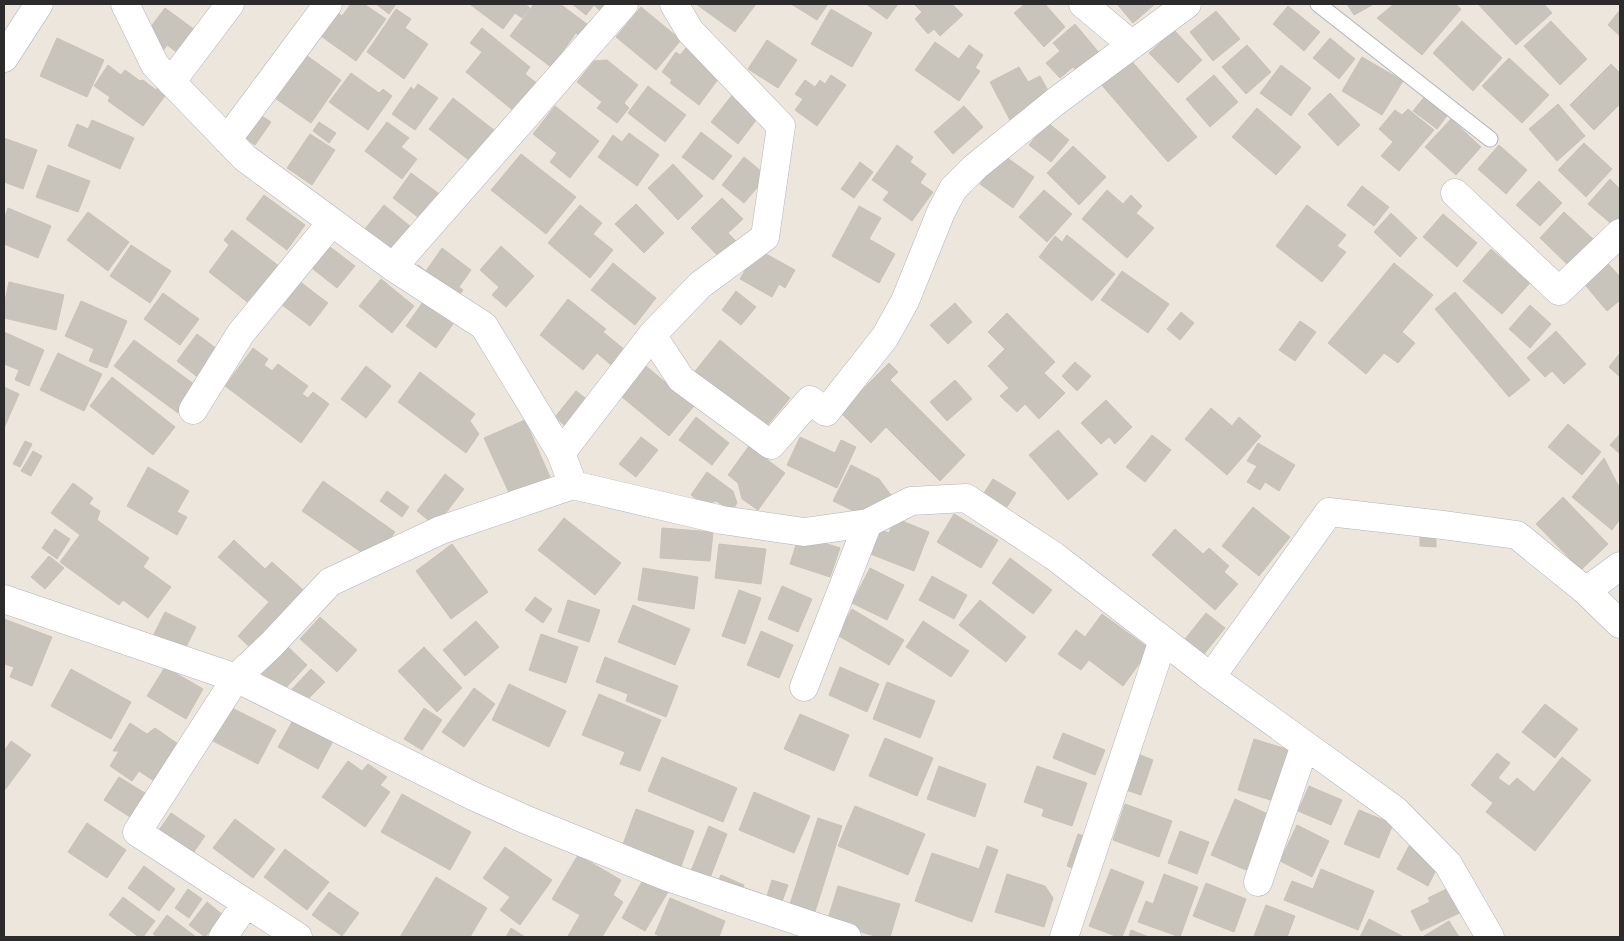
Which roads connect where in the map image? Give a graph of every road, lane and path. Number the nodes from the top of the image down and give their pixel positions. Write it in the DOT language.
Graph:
graph roads {
  1 [pos="38,4"];
  2 [pos="125,4"];
  3 [pos="230,4"];
  4 [pos="328,4"];
  5 [pos="624,4"];
  6 [pos="674,4"];
  7 [pos="1083,4"];
  8 [pos="1187,4"];
  9 [pos="1318,4"];
  10 [pos="1132,45"];
  11 [pos="4,58"];
  12 [pos="171,82"];
  13 [pos="1490,139"];
  14 [pos="227,140"];
  15 [pos="1456,193"];
  16 [pos="332,222"];
  17 [pos="1620,233"];
  18 [pos="392,267"];
  19 [pos="652,336"];
  20 [pos="193,410"];
  21 [pos="561,453"];
  22 [pos="573,485"];
  23 [pos="868,523"];
  24 [pos="1620,566"];
  25 [pos="1586,591"];
  26 [pos="4,599"];
  27 [pos="1620,624"];
  28 [pos="1163,640"];
  29 [pos="1211,677"];
  30 [pos="236,678"];
  31 [pos="804,687"];
  32 [pos="1306,746"];
  33 [pos="1258,882"];
  34 [pos="246,903"];
  35 [pos="828,935"];
  36 [pos="223,937"];
  37 [pos="298,937"];
  38 [pos="1064,937"];
  39 [pos="1490,937"];
  1 -- 11 [label="street"];
  2 -- 12 [label="street"];
  3 -- 12 [label="street"];
  4 -- 14 [label="street"];
  5 -- 18 [label="street"];
  6 -- 19 [label="street"];
  7 -- 10 [label="street"];
  8 -- 10 [label="street"];
  9 -- 13 [label="lane"];
  10 -- 19 [label="street"];
  12 -- 14 [label="street"];
  14 -- 16 [label="street"];
  15 -- 17 [label="street"];
  16 -- 18 [label="street"];
  16 -- 20 [label="street"];
  18 -- 21 [label="street"];
  19 -- 21 [label="street"];
  21 -- 22 [label="street"];
  22 -- 23 [label="street"];
  22 -- 30 [label="street"];
  23 -- 28 [label="street"];
  23 -- 31 [label="street"];
  24 -- 25 [label="street"];
  25 -- 27 [label="street"];
  25 -- 29 [label="street"];
  26 -- 30 [label="street"];
  28 -- 29 [label="street"];
  28 -- 38 [label="street"];
  29 -- 32 [label="street"];
  30 -- 34 [label="street"];
  30 -- 35 [label="street"];
  32 -- 33 [label="street"];
  32 -- 39 [label="street"];
  34 -- 36 [label="street"];
  34 -- 37 [label="street"];
}
